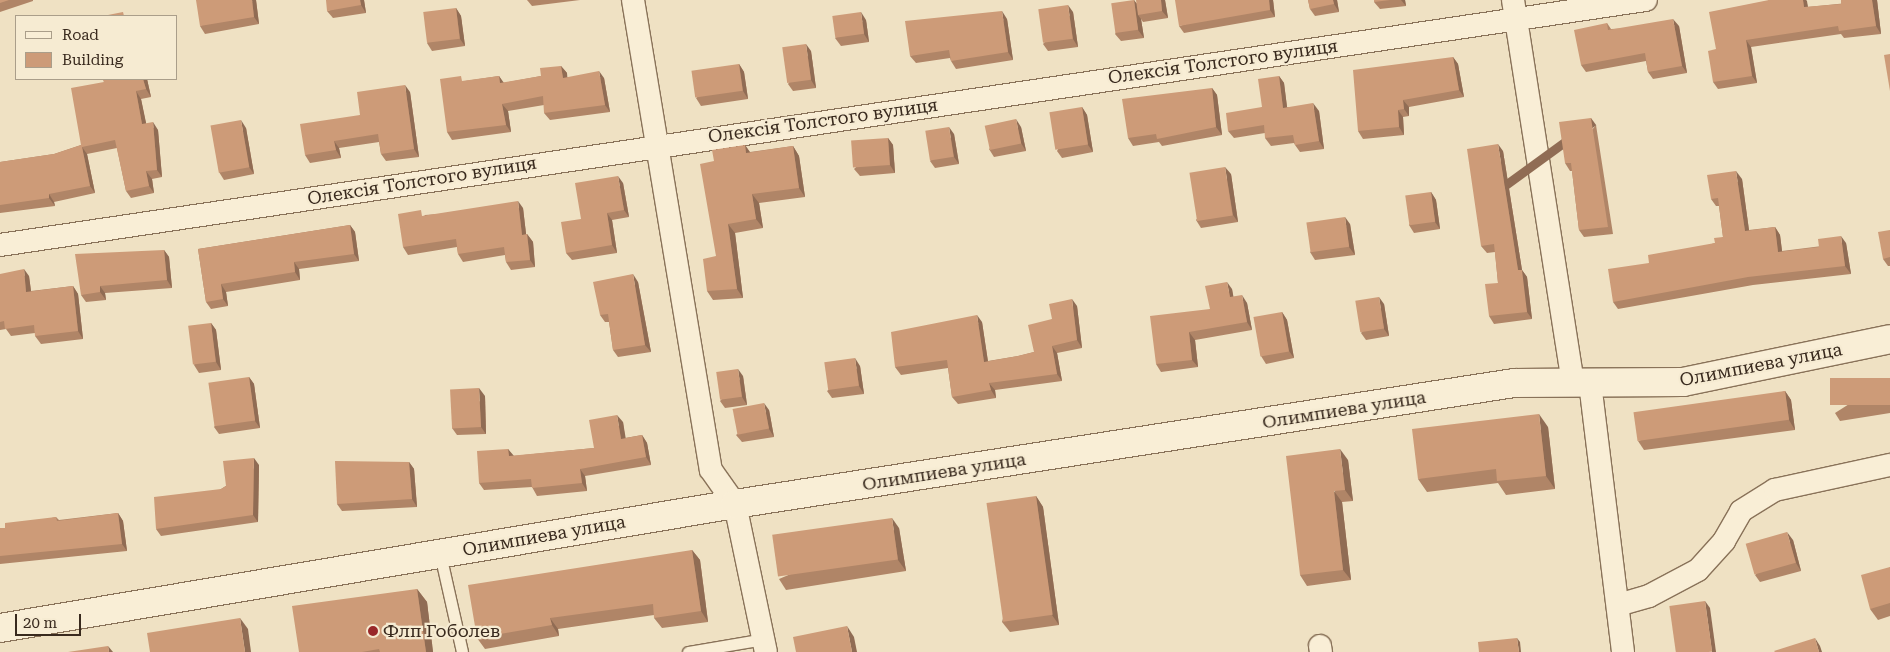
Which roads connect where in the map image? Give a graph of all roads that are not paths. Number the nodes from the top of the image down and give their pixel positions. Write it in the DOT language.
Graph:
graph roads {
  1 [pos="633,0"];
  2 [pos="1646,0"];
  3 [pos="1514,9"];
  4 [pos="654,146"];
  5 [pos="0,245"];
  6 [pos="1890,339"];
  7 [pos="1581,382"];
  8 [pos="1890,465"];
  9 [pos="735,504"];
  10 [pos="440,554"];
  11 [pos="1618,605"];
  12 [pos="0,628"];
  13 [pos="765,646"];
  14 [pos="462,652"];
  15 [pos="688,652"];
  16 [pos="1624,652"];
  1 -- 4 [label="street"];
  2 -- 3 [label="street, Олексія Толстого вулиця"];
  3 -- 4 [label="street, Олексія Толстого вулиця"];
  3 -- 7 [label="street"];
  4 -- 5 [label="street, Олексія Толстого вулиця"];
  4 -- 9 [label="street"];
  6 -- 7 [label="main road, Олимпиева улица"];
  7 -- 9 [label="main road, Олимпиева улица"];
  7 -- 11 [label="street"];
  8 -- 11 [label="street"];
  9 -- 10 [label="main road, Олимпиева улица"];
  9 -- 13 [label="street"];
  10 -- 12 [label="main road, Олимпиева улица"];
  10 -- 14 [label="lane"];
  11 -- 16 [label="street"];
  13 -- 15 [label="lane"];
}
